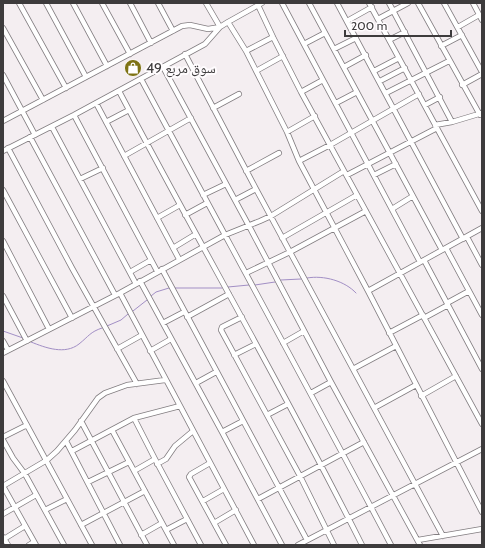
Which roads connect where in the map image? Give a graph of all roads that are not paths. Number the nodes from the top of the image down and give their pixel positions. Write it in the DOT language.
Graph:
graph roads {
  1 [pos="18,3"];
  2 [pos="46,3"];
  3 [pos="73,3"];
  4 [pos="102,3"];
  5 [pos="130,3"];
  6 [pos="158,3"];
  7 [pos="206,3"];
  8 [pos="282,3"];
  9 [pos="309,3"];
  10 [pos="337,3"];
  11 [pos="389,3"];
  12 [pos="408,3"];
  13 [pos="418,3"];
  14 [pos="444,3"];
  15 [pos="473,3"];
  16 [pos="259,4"];
  17 [pos="370,5"];
  18 [pos="394,11"];
  19 [pos="479,15"];
  20 [pos="378,19"];
  21 [pos="482,20"];
  22 [pos="347,21"];
  23 [pos="228,22"];
  24 [pos="220,27"];
  25 [pos="458,27"];
  26 [pos="3,28"];
  27 [pos="173,31"];
  28 [pos="405,32"];
  29 [pos="325,33"];
  30 [pos="462,36"];
  31 [pos="273,37"];
  32 [pos="356,38"];
  33 [pos="389,40"];
  34 [pos="151,42"];
  35 [pos="304,44"];
  36 [pos="441,46"];
  37 [pos="334,49"];
  38 [pos="246,51"];
  39 [pos="130,54"];
  40 [pos="185,54"];
  41 [pos="366,55"];
  42 [pos="283,56"];
  43 [pos="399,58"];
  44 [pos="449,61"];
  45 [pos="107,66"];
  46 [pos="163,66"];
  47 [pos="344,67"];
  48 [pos="405,68"];
  49 [pos="256,71"];
  50 [pos="374,71"];
  51 [pos="427,73"];
  52 [pos="482,73"];
  53 [pos="3,75"];
  54 [pos="86,77"];
  55 [pos="141,79"];
  56 [pos="323,80"];
  57 [pos="411,80"];
  58 [pos="380,82"];
  59 [pos="462,85"];
  60 [pos="66,88"];
  61 [pos="119,91"];
  62 [pos="301,92"];
  63 [pos="357,92"];
  64 [pos="386,93"];
  65 [pos="239,94"];
  66 [pos="419,94"];
  67 [pos="440,97"];
  68 [pos="43,100"];
  69 [pos="96,103"];
  70 [pos="336,103"];
  71 [pos="425,105"];
  72 [pos="213,108"];
  73 [pos="394,108"];
  74 [pos="129,110"];
  75 [pos="22,111"];
  76 [pos="481,114"];
  77 [pos="74,115"];
  78 [pos="315,116"];
  79 [pos="191,118"];
  80 [pos="3,121"];
  81 [pos="373,121"];
  82 [pos="106,122"];
  83 [pos="452,122"];
  84 [pos="436,126"];
  85 [pos="52,127"];
  86 [pos="169,131"];
  87 [pos="287,132"];
  88 [pos="352,133"];
  89 [pos="33,136"];
  90 [pos="147,142"];
  91 [pos="412,142"];
  92 [pos="330,145"];
  93 [pos="8,148"];
  94 [pos="3,151"];
  95 [pos="280,153"];
  96 [pos="390,153"];
  97 [pos="124,156"];
  98 [pos="299,161"];
  99 [pos="368,164"];
  100 [pos="396,164"];
  101 [pos="103,168"];
  102 [pos="246,171"];
  103 [pos="345,173"];
  104 [pos="374,175"];
  105 [pos="80,179"];
  106 [pos="226,184"];
  107 [pos="256,189"];
  108 [pos="314,189"];
  109 [pos="3,190"];
  110 [pos="203,195"];
  111 [pos="357,195"];
  112 [pos="413,196"];
  113 [pos="235,200"];
  114 [pos="207,203"];
  115 [pos="180,206"];
  116 [pos="392,209"];
  117 [pos="366,211"];
  118 [pos="482,211"];
  119 [pos="326,212"];
  120 [pos="185,215"];
  121 [pos="271,216"];
  122 [pos="157,218"];
  123 [pos="249,226"];
  124 [pos="334,227"];
  125 [pos="482,228"];
  126 [pos="196,234"];
  127 [pos="225,235"];
  128 [pos="282,238"];
  129 [pos="465,238"];
  130 [pos="3,241"];
  131 [pos="203,247"];
  132 [pos="173,248"];
  133 [pos="444,249"];
  134 [pos="290,252"];
  135 [pos="151,260"];
  136 [pos="179,260"];
  137 [pos="422,261"];
  138 [pos="268,262"];
  139 [pos="482,265"];
  140 [pos="160,270"];
  141 [pos="130,272"];
  142 [pos="246,273"];
  143 [pos="400,274"];
  144 [pos="138,282"];
  145 [pos="368,291"];
  146 [pos="469,291"];
  147 [pos="120,293"];
  148 [pos="229,294"];
  149 [pos="115,295"];
  150 [pos="3,296"];
  151 [pos="447,304"];
  152 [pos="93,307"];
  153 [pos="185,314"];
  154 [pos="482,315"];
  155 [pos="424,316"];
  156 [pos="242,317"];
  157 [pos="72,318"];
  158 [pos="163,323"];
  159 [pos="50,329"];
  160 [pos="304,331"];
  161 [pos="389,333"];
  162 [pos="142,335"];
  163 [pos="172,339"];
  164 [pos="3,341"];
  165 [pos="28,341"];
  166 [pos="283,343"];
  167 [pos="256,344"];
  168 [pos="396,346"];
  169 [pos="117,349"];
  170 [pos="8,350"];
  171 [pos="150,351"];
  172 [pos="3,353"];
  173 [pos="234,355"];
  174 [pos="480,360"];
  175 [pos="353,369"];
  176 [pos="482,369"];
  177 [pos="216,372"];
  178 [pos="456,376"];
  179 [pos="165,380"];
  180 [pos="3,381"];
  181 [pos="331,382"];
  182 [pos="196,383"];
  183 [pos="137,384"];
  184 [pos="416,385"];
  185 [pos="311,393"];
  186 [pos="422,396"];
  187 [pos="288,404"];
  188 [pos="180,406"];
  189 [pos="374,408"];
  190 [pos="267,415"];
  191 [pos="134,418"];
  192 [pos="81,421"];
  193 [pos="243,421"];
  194 [pos="482,424"];
  195 [pos="27,425"];
  196 [pos="112,430"];
  197 [pos="193,431"];
  198 [pos="222,432"];
  199 [pos="3,439"];
  200 [pos="91,440"];
  201 [pos="66,441"];
  202 [pos="364,442"];
  203 [pos="482,449"];
  204 [pos="72,451"];
  205 [pos="343,453"];
  206 [pos="155,459"];
  207 [pos="47,460"];
  208 [pos="129,462"];
  209 [pos="210,463"];
  210 [pos="457,463"];
  211 [pos="157,464"];
  212 [pos="321,465"];
  213 [pos="134,471"];
  214 [pos="109,473"];
  215 [pos="25,474"];
  216 [pos="300,476"];
  217 [pos="88,482"];
  218 [pos="415,485"];
  219 [pos="3,486"];
  220 [pos="278,488"];
  221 [pos="224,489"];
  222 [pos="145,491"];
  223 [pos="36,495"];
  224 [pos="394,496"];
  225 [pos="67,499"];
  226 [pos="258,499"];
  227 [pos="203,501"];
  228 [pos="124,503"];
  229 [pos="15,507"];
  230 [pos="371,507"];
  231 [pos="45,510"];
  232 [pos="236,510"];
  233 [pos="482,512"];
  234 [pos="3,514"];
  235 [pos="104,514"];
  236 [pos="349,518"];
  237 [pos="187,519"];
  238 [pos="162,523"];
  239 [pos="214,523"];
  240 [pos="81,525"];
  241 [pos="26,526"];
  242 [pos="166,530"];
  243 [pos="327,530"];
  244 [pos="482,530"];
  245 [pos="141,535"];
  246 [pos="443,536"];
  247 [pos="4,538"];
  248 [pos="307,540"];
  249 [pos="418,540"];
  250 [pos="35,544"];
  251 [pos="301,544"];
  252 [pos="8,545"];
  253 [pos="29,545"];
  254 [pos="64,545"];
  255 [pos="92,545"];
  256 [pos="120,545"];
  257 [pos="147,545"];
  258 [pos="174,545"];
  259 [pos="201,545"];
  260 [pos="226,545"];
  261 [pos="254,545"];
  262 [pos="282,545"];
  263 [pos="334,545"];
  264 [pos="362,545"];
  265 [pos="391,545"];
  266 [pos="420,545"];
  1 -- 60 [label="street"];
  2 -- 54 [label="street"];
  3 -- 45 [label="street"];
  4 -- 39 [label="street"];
  5 -- 34 [label="street"];
  6 -- 27 [label="street"];
  7 -- 24 [label="street"];
  8 -- 35 [label="street"];
  9 -- 29 [label="street"];
  10 -- 22 [label="street"];
  11 -- 18 [label="street"];
  12 -- 18 [label="street"];
  13 -- 36 [label="street"];
  14 -- 25 [label="street"];
  15 -- 19 [label="street"];
  16 -- 23 [label="street"];
  16 -- 31 [label="street"];
  17 -- 20 [label="street"];
  17 -- 22 [label="street"];
  18 -- 20 [label="street"];
  18 -- 28 [label="street"];
  19 -- 21 [label="street"];
  19 -- 25 [label="street"];
  20 -- 33 [label="street"];
  22 -- 32 [label="street"];
  23 -- 24 [label="street"];
  23 -- 38 [label="street"];
  24 -- 27 [label="street"];
  24 -- 40 [label="street"];
  25 -- 30 [label="street"];
  26 -- 68 [label="street"];
  27 -- 34 [label="street"];
  28 -- 33 [label="street"];
  28 -- 51 [label="street"];
  29 -- 35 [label="street"];
  29 -- 37 [label="street"];
  30 -- 36 [label="street"];
  30 -- 52 [label="street"];
  31 -- 38 [label="street"];
  31 -- 42 [label="street"];
  32 -- 37 [label="street"];
  32 -- 41 [label="street"];
  33 -- 43 [label="street"];
  34 -- 39 [label="street"];
  35 -- 56 [label="street"];
  36 -- 44 [label="street"];
  37 -- 47 [label="street"];
  38 -- 49 [label="street"];
  39 -- 45 [label="street"];
  40 -- 46 [label="street"];
  40 -- 72 [label="street"];
  41 -- 47 [label="street"];
  41 -- 50 [label="street"];
  42 -- 49 [label="street"];
  42 -- 62 [label="street"];
  43 -- 48 [label="street"];
  43 -- 50 [label="street"];
  44 -- 51 [label="street"];
  44 -- 59 [label="street"];
  45 -- 54 [label="street"];
  46 -- 55 [label="street"];
  46 -- 79 [label="street"];
  47 -- 63 [label="street"];
  48 -- 57 [label="street"];
  48 -- 58 [label="street"];
  49 -- 87 [label="street"];
  50 -- 58 [label="street"];
  51 -- 57 [label="street"];
  51 -- 67 [label="street"];
  52 -- 59 [label="street"];
  53 -- 75 [label="street"];
  54 -- 60 [label="street"];
  55 -- 61 [label="street"];
  55 -- 86 [label="street"];
  56 -- 62 [label="street"];
  56 -- 70 [label="street"];
  57 -- 64 [label="street"];
  57 -- 66 [label="street"];
  58 -- 64 [label="street"];
  59 -- 76 [label="street"];
  60 -- 68 [label="street"];
  61 -- 69 [label="street"];
  61 -- 74 [label="street"];
  62 -- 78 [label="street"];
  63 -- 70 [label="street"];
  63 -- 81 [label="street"];
  64 -- 73 [label="street"];
  65 -- 72 [label="street"];
  66 -- 71 [label="street"];
  66 -- 73 [label="street"];
  67 -- 71 [label="street"];
  67 -- 83 [label="street"];
  68 -- 75 [label="street"];
  69 -- 77 [label="street"];
  69 -- 82 [label="street"];
  70 -- 88 [label="street"];
  71 -- 84 [label="street"];
  72 -- 102 [label="street"];
  73 -- 81 [label="street"];
  73 -- 91 [label="street"];
  74 -- 82 [label="street"];
  74 -- 90 [label="street"];
  75 -- 80 [label="street"];
  75 -- 89 [label="street"];
  76 -- 83 [label="street"];
  77 -- 85 [label="street"];
  77 -- 101 [label="street"];
  78 -- 87 [label="street"];
  78 -- 92 [label="street"];
  79 -- 86 [label="street"];
  79 -- 106 [label="street"];
  81 -- 88 [label="street"];
  81 -- 96 [label="street"];
  82 -- 97 [label="street"];
  83 -- 84 [label="street"];
  84 -- 91 [label="street"];
  84 -- 118 [label="street"];
  85 -- 89 [label="street"];
  85 -- 105 [label="street"];
  86 -- 90 [label="street"];
  86 -- 110 [label="street"];
  87 -- 98 [label="street"];
  88 -- 92 [label="street"];
  88 -- 99 [label="street"];
  89 -- 93 [label="street"];
  89 -- 149 [label="street"];
  90 -- 97 [label="street"];
  90 -- 115 [label="street"];
  91 -- 96 [label="street"];
  91 -- 129 [label="street"];
  92 -- 98 [label="street"];
  92 -- 103 [label="street"];
  93 -- 94 [label="street"];
  93 -- 152 [label="street"];
  95 -- 102 [label="street"];
  96 -- 99 [label="street"];
  96 -- 100 [label="street"];
  97 -- 122 [label="street"];
  98 -- 108 [label="street"];
  99 -- 103 [label="street"];
  99 -- 104 [label="street"];
  100 -- 104 [label="street"];
  100 -- 112 [label="street"];
  101 -- 105 [label="street"];
  101 -- 135 [label="street"];
  102 -- 107 [label="street"];
  103 -- 108 [label="street"];
  103 -- 111 [label="street"];
  104 -- 116 [label="street"];
  105 -- 141 [label="street"];
  106 -- 110 [label="street"];
  106 -- 113 [label="street"];
  107 -- 113 [label="street"];
  107 -- 121 [label="street"];
  108 -- 119 [label="street"];
  108 -- 121 [label="street"];
  109 -- 157 [label="street"];
  110 -- 114 [label="street"];
  111 -- 117 [label="street"];
  111 -- 119 [label="street"];
  112 -- 116 [label="street"];
  112 -- 133 [label="street"];
  113 -- 123 [label="street"];
  114 -- 120 [label="street"];
  114 -- 127 [label="street"];
  115 -- 120 [label="street"];
  115 -- 122 [label="street"];
  116 -- 137 [label="street"];
  117 -- 124 [label="street"];
  117 -- 143 [label="street"];
  119 -- 124 [label="street"];
  119 -- 128 [label="street"];
  120 -- 126 [label="street"];
  121 -- 123 [label="street"];
  121 -- 128 [label="street"];
  122 -- 132 [label="street"];
  123 -- 127 [label="street"];
  123 -- 138 [label="street"];
  124 -- 134 [label="street"];
  124 -- 145 [label="street"];
  125 -- 129 [label="street"];
  126 -- 131 [label="street"];
  126 -- 132 [label="street"];
  127 -- 131 [label="street"];
  127 -- 142 [label="street"];
  128 -- 134 [label="street"];
  129 -- 133 [label="street"];
  129 -- 139 [label="street"];
  130 -- 159 [label="street"];
  131 -- 136 [label="street"];
  131 -- 148 [label="street"];
  132 -- 136 [label="street"];
  133 -- 137 [label="street"];
  133 -- 146 [label="street"];
  134 -- 138 [label="street"];
  134 -- 175 [label="street"];
  135 -- 140 [label="street"];
  135 -- 141 [label="street"];
  136 -- 140 [label="street"];
  137 -- 143 [label="street"];
  137 -- 151 [label="street"];
  138 -- 142 [label="street"];
  138 -- 160 [label="street"];
  140 -- 144 [label="street"];
  140 -- 153 [label="street"];
  141 -- 144 [label="street"];
  142 -- 166 [label="street"];
  143 -- 145 [label="street"];
  143 -- 155 [label="street"];
  144 -- 147 [label="street"];
  144 -- 158 [label="street"];
  145 -- 161 [label="street"];
  146 -- 151 [label="street"];
  146 -- 154 [label="street"];
  147 -- 149 [label="street"];
  147 -- 162 [label="street"];
  148 -- 153 [label="street"];
  148 -- 156 [label="street"];
  149 -- 152 [label="street"];
  150 -- 165 [label="street"];
  151 -- 155 [label="street"];
  151 -- 174 [label="street"];
  152 -- 157 [label="street"];
  152 -- 169 [label="street"];
  153 -- 158 [label="street"];
  153 -- 177 [label="street"];
  155 -- 161 [label="street"];
  155 -- 178 [label="street"];
  156 -- 167 [label="street"];
  156 -- 173 [label="street"];
  157 -- 159 [label="street"];
  158 -- 163 [label="street"];
  159 -- 165 [label="street"];
  160 -- 166 [label="street"];
  160 -- 181 [label="street"];
  161 -- 168 [label="street"];
  162 -- 169 [label="street"];
  162 -- 171 [label="street"];
  163 -- 171 [label="street"];
  163 -- 182 [label="street"];
  164 -- 170 [label="street"];
  165 -- 170 [label="street"];
  166 -- 185 [label="street"];
  167 -- 173 [label="street"];
  167 -- 187 [label="street"];
  168 -- 175 [label="street"];
  168 -- 184 [label="street"];
  169 -- 183 [label="street"];
  170 -- 172 [label="street"];
  171 -- 179 [label="street"];
  173 -- 190 [label="street"];
  174 -- 176 [label="street"];
  175 -- 189 [label="street"];
  177 -- 182 [label="street"];
  177 -- 193 [label="street"];
  178 -- 186 [label="street"];
  178 -- 194 [label="street"];
  179 -- 183 [label="street"];
  179 -- 188 [label="street"];
  180 -- 195 [label="street"];
  181 -- 185 [label="street"];
  181 -- 202 [label="street"];
  182 -- 198 [label="street"];
  183 -- 192 [label="street"];
  184 -- 186 [label="street"];
  184 -- 189 [label="street"];
  185 -- 205 [label="street"];
  186 -- 210 [label="street"];
  187 -- 190 [label="street"];
  187 -- 212 [label="street"];
  188 -- 191 [label="street"];
  188 -- 197 [label="street"];
  189 -- 218 [label="street"];
  190 -- 216 [label="street"];
  191 -- 196 [label="street"];
  191 -- 206 [label="street"];
  192 -- 200 [label="street"];
  192 -- 201 [label="street"];
  193 -- 198 [label="street"];
  193 -- 220 [label="street"];
  195 -- 199 [label="street"];
  195 -- 207 [label="street"];
  196 -- 200 [label="street"];
  196 -- 208 [label="street"];
  197 -- 209 [label="street"];
  197 -- 211 [label="street"];
  198 -- 226 [label="street"];
  199 -- 215 [label="street"];
  200 -- 204 [label="street"];
  200 -- 214 [label="street"];
  201 -- 204 [label="street"];
  201 -- 207 [label="street"];
  202 -- 205 [label="street"];
  202 -- 224 [label="street"];
  203 -- 210 [label="street"];
  204 -- 217 [label="street"];
  205 -- 212 [label="street"];
  205 -- 230 [label="street"];
  206 -- 211 [label="street"];
  206 -- 213 [label="street"];
  207 -- 215 [label="street"];
  207 -- 225 [label="street"];
  208 -- 213 [label="street"];
  208 -- 214 [label="street"];
  209 -- 221 [label="street"];
  209 -- 227 [label="street"];
  210 -- 218 [label="street"];
  210 -- 233 [label="street"];
  211 -- 237 [label="street"];
  212 -- 216 [label="street"];
  212 -- 236 [label="street"];
  213 -- 222 [label="street"];
  214 -- 217 [label="street"];
  214 -- 228 [label="street"];
  215 -- 219 [label="street"];
  215 -- 223 [label="street"];
  216 -- 220 [label="street"];
  216 -- 243 [label="street"];
  217 -- 235 [label="street"];
  218 -- 224 [label="street"];
  218 -- 246 [label="street"];
  219 -- 229 [label="street"];
  220 -- 226 [label="street"];
  220 -- 248 [label="street"];
  221 -- 227 [label="street"];
  221 -- 232 [label="street"];
  222 -- 228 [label="street"];
  222 -- 238 [label="street"];
  223 -- 229 [label="street"];
  223 -- 231 [label="street"];
  224 -- 230 [label="street"];
  224 -- 249 [label="street"];
  225 -- 231 [label="street"];
  225 -- 240 [label="street"];
  226 -- 262 [label="street"];
  227 -- 239 [label="street"];
  228 -- 235 [label="street"];
  228 -- 245 [label="street"];
  229 -- 234 [label="street"];
  229 -- 241 [label="street"];
  230 -- 236 [label="street"];
  230 -- 265 [label="street"];
  231 -- 254 [label="street"];
  232 -- 239 [label="street"];
  232 -- 261 [label="street"];
  235 -- 240 [label="street"];
  235 -- 256 [label="street"];
  236 -- 243 [label="street"];
  236 -- 264 [label="street"];
  237 -- 242 [label="street"];
  237 -- 259 [label="street"];
  238 -- 242 [label="street"];
  238 -- 245 [label="street"];
  239 -- 260 [label="street"];
  240 -- 255 [label="street"];
  241 -- 247 [label="street"];
  241 -- 250 [label="street"];
  242 -- 258 [label="street"];
  243 -- 248 [label="street"];
  243 -- 263 [label="street"];
  244 -- 246 [label="street"];
  245 -- 257 [label="street"];
  246 -- 249 [label="street"];
  247 -- 252 [label="street"];
  248 -- 251 [label="street"];
  249 -- 266 [label="street"];
  250 -- 253 [label="street"];
}
